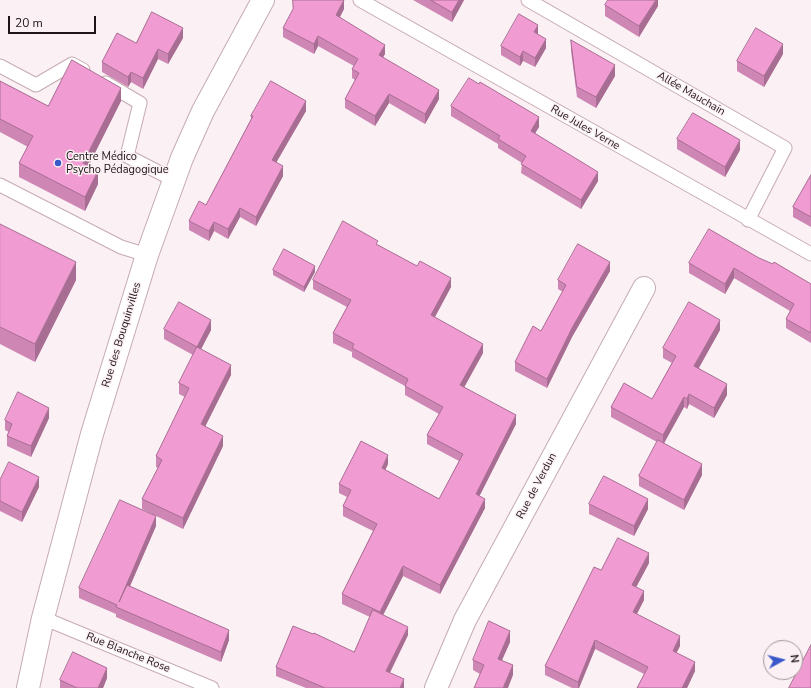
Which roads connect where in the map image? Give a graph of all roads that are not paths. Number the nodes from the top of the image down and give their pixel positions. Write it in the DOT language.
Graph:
graph roads {
  1 [pos="263,0"];
  2 [pos="360,0"];
  3 [pos="528,0"];
  4 [pos="0,66"];
  5 [pos="174,180"];
  6 [pos="0,185"];
  7 [pos="748,220"];
  8 [pos="811,254"];
  9 [pos="147,255"];
  10 [pos="644,288"];
  11 [pos="44,618"];
  12 [pos="28,688"];
  13 [pos="212,688"];
  14 [pos="436,688"];
  1 -- 5 [label="street, Rue des Bouquinvilles"];
  2 -- 7 [label="lane, Rue Jules Verne"];
  3 -- 7 [label="lane, Allée Mauchain"];
  4 -- 5 [label="lane"];
  5 -- 9 [label="street, Rue des Bouquinvilles"];
  6 -- 9 [label="lane"];
  7 -- 8 [label="lane, Rue Jules Verne"];
  9 -- 11 [label="street, Rue des Bouquinvilles"];
  10 -- 14 [label="street, Rue de Verdun"];
  11 -- 12 [label="street, Rue des Bouquinvilles"];
  11 -- 13 [label="lane, Rue Blanche Rose"];
}
